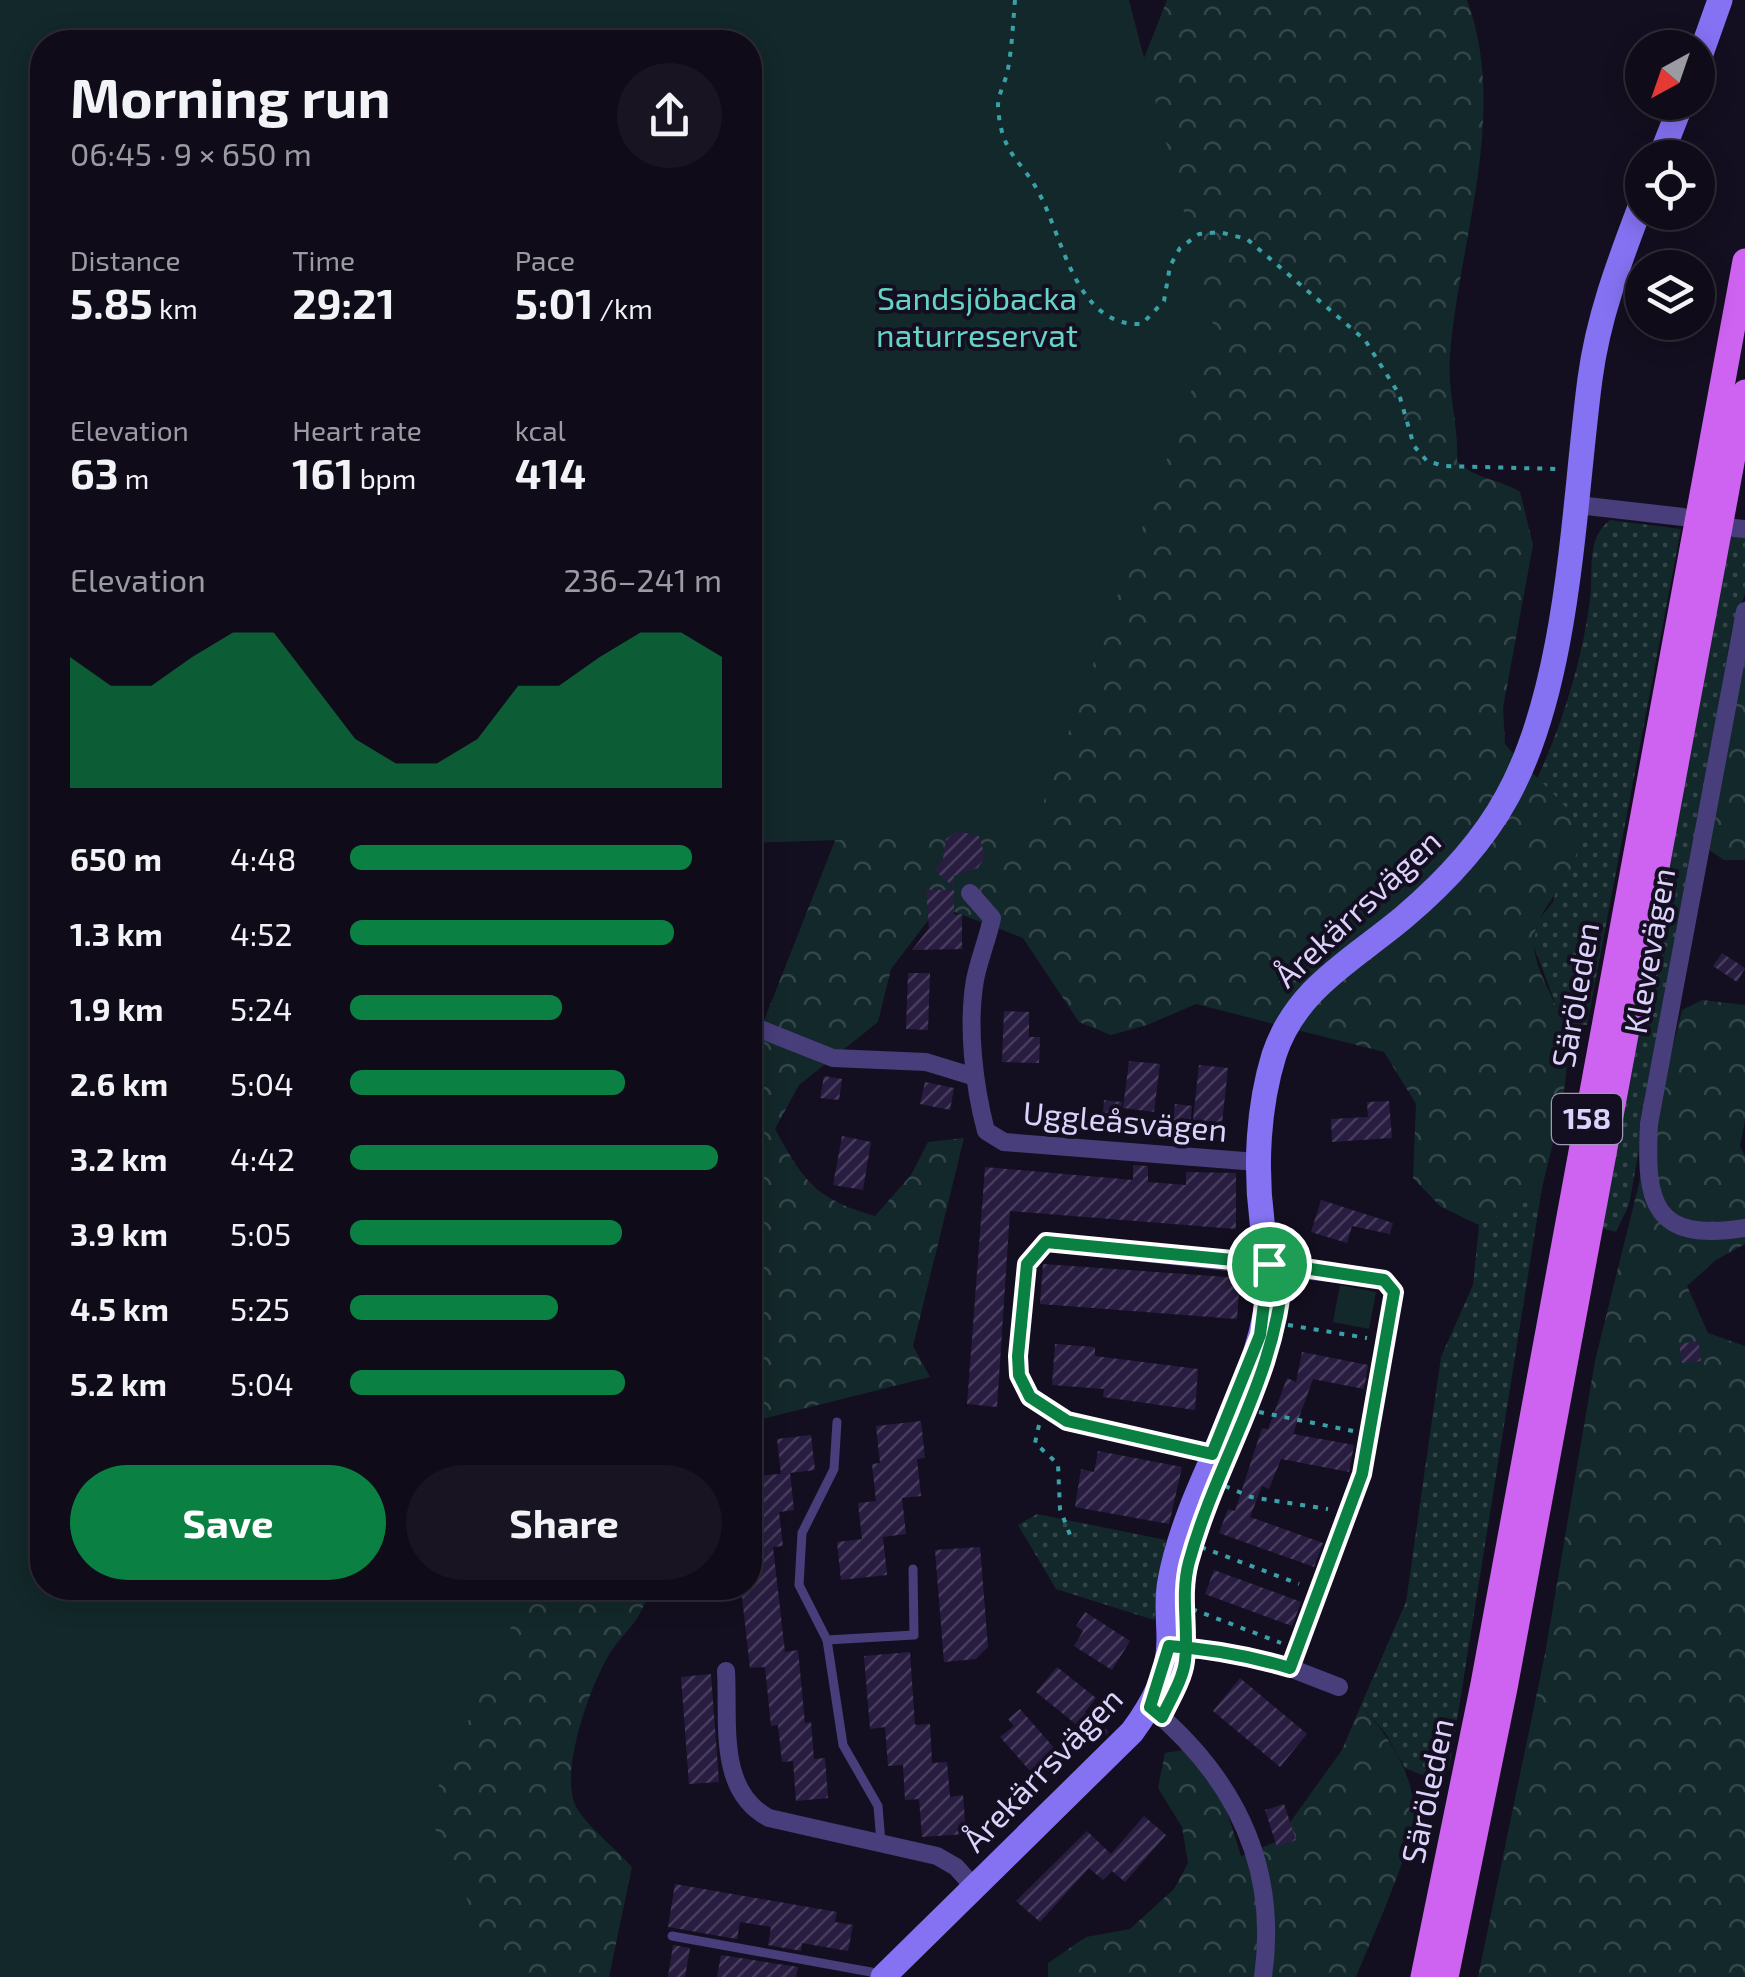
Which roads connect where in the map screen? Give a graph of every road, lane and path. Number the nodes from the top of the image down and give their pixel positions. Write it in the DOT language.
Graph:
graph roads {
  1 [pos="1015,0"];
  2 [pos="1720,0"];
  3 [pos="1709,30"];
  4 [pos="1631,230"];
  5 [pos="1745,260"];
  6 [pos="1745,392"];
  7 [pos="1581,472"];
  8 [pos="1578,505"];
  9 [pos="1684,518"];
  10 [pos="1745,611"];
  11 [pos="970,893"];
  12 [pos="762,1030"];
  13 [pos="975,1077"];
  14 [pos="1258,1162"];
  15 [pos="1745,1228"];
  16 [pos="1269,1264"];
  17 [pos="1278,1324"];
  18 [pos="1386,1342"];
  19 [pos="1250,1408"];
  20 [pos="1046,1410"];
  21 [pos="837,1422"];
  22 [pos="1371,1434"];
  23 [pos="1212,1454"];
  24 [pos="1216,1482"];
  25 [pos="1349,1512"];
  26 [pos="1184,1537"];
  27 [pos="1072,1540"];
  28 [pos="913,1569"];
  29 [pos="1319,1592"];
  30 [pos="1168,1604"];
  31 [pos="826,1640"];
  32 [pos="1169,1646"];
  33 [pos="1296,1649"];
  34 [pos="1290,1668"];
  35 [pos="726,1671"];
  36 [pos="1339,1687"];
  37 [pos="1150,1707"];
  38 [pos="882,1845"];
  39 [pos="974,1887"];
  40 [pos="672,1936"];
  41 [pos="880,1977"];
  42 [pos="1263,1977"];
  43 [pos="1423,1977"];
  44 [pos="1446,1977"];
  1 -- 7 [label="path"];
  2 -- 3 [label="street"];
  4 -- 7 [label="street, Årekärrsvägen"];
  5 -- 43 [label="main road, Säröleden / 158"];
  6 -- 44 [label="main road, Säröleden / 158"];
  7 -- 8 [label="street, Årekärrsvägen"];
  8 -- 9 [label="street"];
  8 -- 14 [label="street, Årekärrsvägen"];
  10 -- 15 [label="street, Klevevägen"];
  11 -- 13 [label="street, Uggleåsvägen"];
  12 -- 13 [label="street"];
  13 -- 14 [label="street, Uggleåsvägen"];
  14 -- 16 [label="street, Årekärrsvägen"];
  16 -- 18 [label="street"];
  16 -- 20 [label="street"];
  16 -- 23 [label="street, Årekärrsvägen"];
  17 -- 18 [label="path"];
  18 -- 22 [label="street"];
  19 -- 22 [label="path"];
  20 -- 23 [label="street"];
  20 -- 27 [label="path"];
  21 -- 31 [label="lane"];
  22 -- 25 [label="street"];
  23 -- 26 [label="street, Årekärrsvägen"];
  24 -- 25 [label="path"];
  25 -- 29 [label="street"];
  26 -- 29 [label="path"];
  26 -- 30 [label="street, Årekärrsvägen"];
  28 -- 31 [label="lane"];
  29 -- 33 [label="street"];
  30 -- 32 [label="street, Årekärrsvägen"];
  30 -- 33 [label="path"];
  31 -- 38 [label="lane"];
  32 -- 34 [label="street"];
  32 -- 37 [label="street, Årekärrsvägen"];
  33 -- 34 [label="street"];
  34 -- 36 [label="street"];
  35 -- 38 [label="street"];
  37 -- 39 [label="street, Årekärrsvägen"];
  37 -- 42 [label="street"];
  38 -- 39 [label="street"];
  39 -- 41 [label="street, Årekärrsvägen"];
  40 -- 41 [label="lane"];
}
